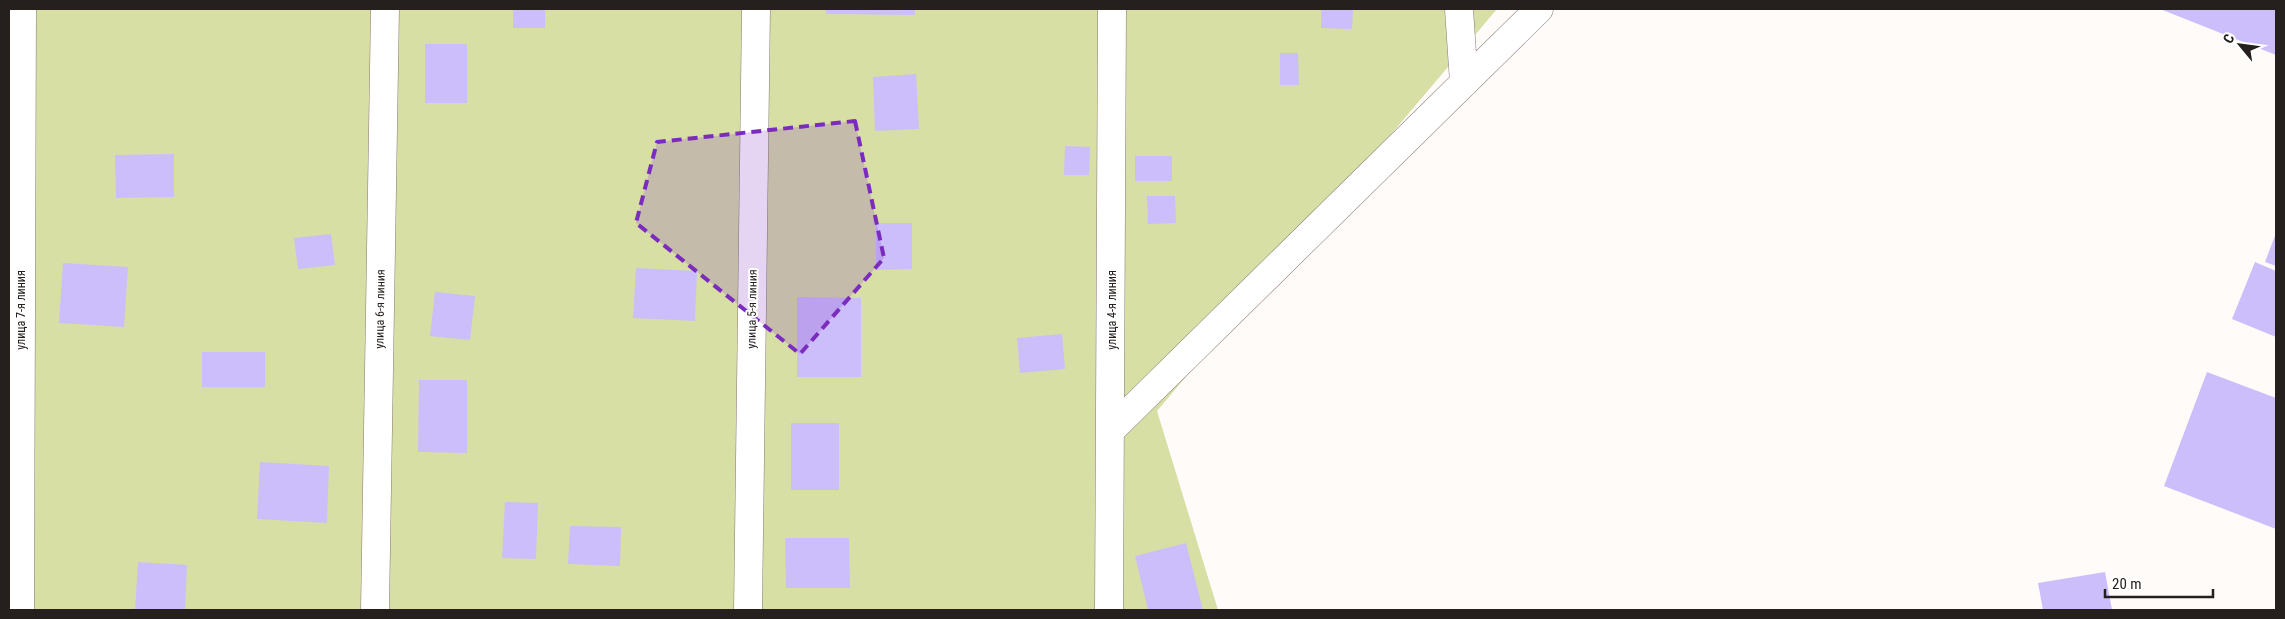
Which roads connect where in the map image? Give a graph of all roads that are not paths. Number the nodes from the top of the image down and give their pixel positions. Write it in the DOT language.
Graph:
graph roads {
  1 [pos="22,9"];
  2 [pos="385,9"];
  3 [pos="756,9"];
  4 [pos="1112,9"];
  5 [pos="1459,9"];
  6 [pos="1539,9"];
  7 [pos="1464,83"];
  8 [pos="1112,429"];
  9 [pos="20,610"];
  10 [pos="375,610"];
  11 [pos="748,610"];
  12 [pos="1110,610"];
  1 -- 9 [label="street, улица 7-я линия"];
  2 -- 10 [label="street, улица 6-я линия"];
  3 -- 11 [label="street, улица 5-я линия"];
  4 -- 8 [label="street, улица 4-я линия"];
  5 -- 7 [label="street"];
  6 -- 7 [label="street"];
  7 -- 8 [label="street"];
  8 -- 12 [label="street, улица 4-я линия"];
}
